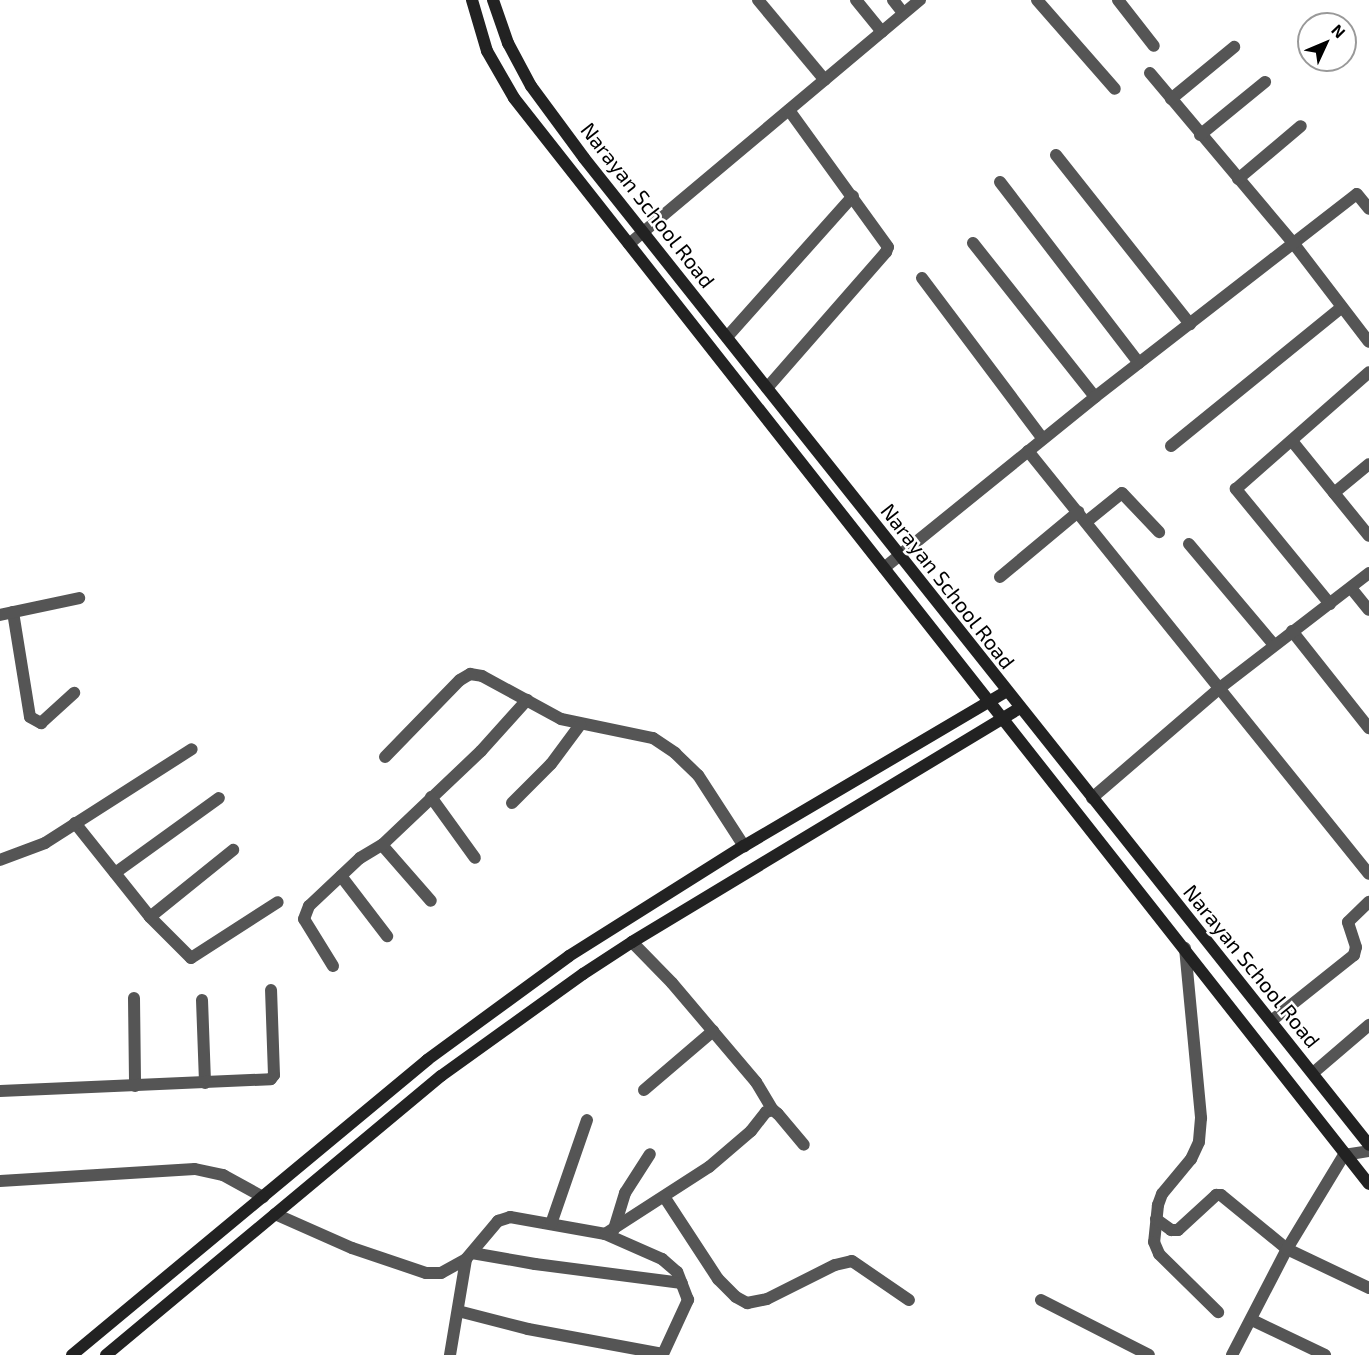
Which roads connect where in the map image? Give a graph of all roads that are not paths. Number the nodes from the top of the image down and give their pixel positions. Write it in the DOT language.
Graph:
graph roads {
  1 [pos="472,0"];
  2 [pos="494,0"];
  3 [pos="758,0"];
  4 [pos="856,0"];
  5 [pos="893,0"];
  6 [pos="920,0"];
  7 [pos="1037,0"];
  8 [pos="1118,0"];
  9 [pos="903,13"];
  10 [pos="882,32"];
  11 [pos="508,44"];
  12 [pos="1154,46"];
  13 [pos="1234,47"];
  14 [pos="487,51"];
  15 [pos="1150,73"];
  16 [pos="825,80"];
  17 [pos="1264,82"];
  18 [pos="1115,89"];
  19 [pos="1171,99"];
  20 [pos="789,110"];
  21 [pos="1301,126"];
  22 [pos="1200,135"];
  23 [pos="1056,154"];
  24 [pos="1238,179"];
  25 [pos="1000,182"];
  26 [pos="853,196"];
  27 [pos="1369,209"];
  28 [pos="645,232"];
  29 [pos="974,243"];
  30 [pos="629,244"];
  31 [pos="1294,244"];
  32 [pos="922,278"];
  33 [pos="1342,307"];
  34 [pos="1190,324"];
  35 [pos="727,337"];
  36 [pos="1369,342"];
  37 [pos="1139,363"];
  38 [pos="1369,372"];
  39 [pos="767,388"];
  40 [pos="1095,397"];
  41 [pos="1043,439"];
  42 [pos="1292,441"];
  43 [pos="1171,446"];
  44 [pos="1028,451"];
  45 [pos="1369,464"];
  46 [pos="1334,493"];
  47 [pos="1082,517"];
  48 [pos="1159,532"];
  49 [pos="1369,536"];
  50 [pos="1189,544"];
  51 [pos="900,556"];
  52 [pos="884,568"];
  53 [pos="1369,573"];
  54 [pos="1000,576"];
  55 [pos="1351,588"];
  56 [pos="79,598"];
  57 [pos="1330,604"];
  58 [pos="1369,610"];
  59 [pos="13,612"];
  60 [pos="0,615"];
  61 [pos="1292,631"];
  62 [pos="1274,645"];
  63 [pos="1221,687"];
  64 [pos="1007,691"];
  65 [pos="74,693"];
  66 [pos="527,700"];
  67 [pos="990,701"];
  68 [pos="1020,708"];
  69 [pos="1004,718"];
  70 [pos="580,724"];
  71 [pos="1369,728"];
  72 [pos="192,749"];
  73 [pos="385,757"];
  74 [pos="431,797"];
  75 [pos="219,798"];
  76 [pos="1092,798"];
  77 [pos="512,803"];
  78 [pos="75,823"];
  79 [pos="382,845"];
  80 [pos="744,846"];
  81 [pos="233,850"];
  82 [pos="475,858"];
  83 [pos="0,860"];
  84 [pos="115,873"];
  85 [pos="1369,874"];
  86 [pos="340,876"];
  87 [pos="431,901"];
  88 [pos="278,902"];
  89 [pos="1369,902"];
  90 [pos="150,917"];
  91 [pos="387,936"];
  92 [pos="632,942"];
  93 [pos="1185,946"];
  94 [pos="333,966"];
  95 [pos="271,990"];
  96 [pos="134,998"];
  97 [pos="202,1000"];
  98 [pos="1271,1021"];
  99 [pos="1369,1025"];
  100 [pos="713,1031"];
  101 [pos="1313,1072"];
  102 [pos="205,1083"];
  103 [pos="135,1086"];
  104 [pos="0,1090"];
  105 [pos="644,1090"];
  106 [pos="773,1110"];
  107 [pos="587,1120"];
  108 [pos="804,1144"];
  109 [pos="1369,1145"];
  110 [pos="1369,1151"];
  111 [pos="650,1154"];
  112 [pos="1344,1155"];
  113 [pos="0,1181"];
  114 [pos="1369,1184"];
  115 [pos="263,1197"];
  116 [pos="665,1198"];
  117 [pos="275,1214"];
  118 [pos="1156,1219"];
  119 [pos="551,1224"];
  120 [pos="609,1232"];
  121 [pos="1287,1249"];
  122 [pos="469,1256"];
  123 [pos="682,1283"];
  124 [pos="1369,1288"];
  125 [pos="909,1299"];
  126 [pos="1041,1300"];
  127 [pos="458,1311"];
  128 [pos="1218,1312"];
  129 [pos="1252,1320"];
  130 [pos="72,1355"];
  131 [pos="106,1355"];
  132 [pos="450,1355"];
  133 [pos="663,1355"];
  134 [pos="1149,1355"];
  135 [pos="1232,1355"];
  136 [pos="1325,1355"];
  1 -- 14 [label="street"];
  2 -- 11 [label="street, Narayan School Road"];
  3 -- 16 [label="street"];
  4 -- 10 [label="street"];
  5 -- 9 [label="street"];
  6 -- 9 [label="street"];
  7 -- 18 [label="street"];
  8 -- 12 [label="street"];
  9 -- 10 [label="street"];
  10 -- 16 [label="street"];
  11 -- 14 [label="street"];
  11 -- 28 [label="street, Narayan School Road"];
  13 -- 19 [label="street"];
  14 -- 30 [label="street"];
  15 -- 19 [label="street"];
  16 -- 20 [label="street"];
  17 -- 22 [label="street"];
  19 -- 22 [label="street"];
  20 -- 26 [label="street"];
  20 -- 28 [label="street"];
  21 -- 24 [label="street"];
  22 -- 24 [label="street"];
  23 -- 34 [label="street"];
  24 -- 31 [label="street"];
  25 -- 37 [label="street"];
  26 -- 35 [label="street"];
  26 -- 39 [label="street"];
  27 -- 31 [label="street"];
  28 -- 30 [label="street"];
  28 -- 35 [label="street, Narayan School Road"];
  29 -- 40 [label="street"];
  30 -- 52 [label="street"];
  31 -- 33 [label="street"];
  31 -- 34 [label="street"];
  32 -- 41 [label="street"];
  33 -- 36 [label="street"];
  33 -- 43 [label="street"];
  34 -- 37 [label="street"];
  35 -- 39 [label="street, Narayan School Road"];
  37 -- 40 [label="street"];
  38 -- 42 [label="street"];
  39 -- 51 [label="street, Narayan School Road"];
  40 -- 41 [label="street"];
  41 -- 44 [label="street"];
  42 -- 46 [label="street"];
  42 -- 57 [label="street"];
  44 -- 47 [label="street"];
  44 -- 51 [label="street"];
  45 -- 46 [label="street"];
  46 -- 49 [label="street"];
  47 -- 48 [label="street"];
  47 -- 54 [label="street"];
  47 -- 63 [label="street"];
  50 -- 62 [label="street"];
  51 -- 52 [label="street"];
  51 -- 64 [label="street, Narayan School Road"];
  52 -- 67 [label="street"];
  53 -- 55 [label="street"];
  55 -- 57 [label="street"];
  55 -- 58 [label="street"];
  56 -- 59 [label="street"];
  57 -- 61 [label="street"];
  59 -- 60 [label="street"];
  59 -- 65 [label="street"];
  61 -- 62 [label="street"];
  61 -- 71 [label="street"];
  62 -- 63 [label="street"];
  63 -- 76 [label="street"];
  63 -- 85 [label="street"];
  64 -- 67 [label="street"];
  64 -- 68 [label="street, Narayan School Road"];
  66 -- 70 [label="street"];
  66 -- 73 [label="street"];
  66 -- 74 [label="street"];
  67 -- 69 [label="street"];
  67 -- 80 [label="street"];
  68 -- 69 [label="street"];
  68 -- 76 [label="street, Narayan School Road"];
  69 -- 92 [label="street"];
  69 -- 93 [label="street"];
  70 -- 77 [label="street"];
  70 -- 80 [label="street"];
  72 -- 78 [label="street"];
  74 -- 79 [label="street"];
  74 -- 82 [label="street"];
  75 -- 84 [label="street"];
  76 -- 98 [label="street, Narayan School Road"];
  78 -- 83 [label="street"];
  78 -- 84 [label="street"];
  79 -- 86 [label="street"];
  79 -- 87 [label="street"];
  80 -- 115 [label="street"];
  81 -- 90 [label="street"];
  84 -- 90 [label="street"];
  86 -- 91 [label="street"];
  86 -- 94 [label="street"];
  88 -- 90 [label="street"];
  89 -- 98 [label="street"];
  92 -- 100 [label="street"];
  92 -- 117 [label="street"];
  93 -- 112 [label="street"];
  93 -- 118 [label="street"];
  95 -- 102 [label="street"];
  96 -- 103 [label="street"];
  97 -- 102 [label="street"];
  98 -- 101 [label="street, Narayan School Road"];
  99 -- 101 [label="street"];
  100 -- 105 [label="street"];
  100 -- 106 [label="street"];
  101 -- 109 [label="street, Narayan School Road"];
  102 -- 103 [label="street"];
  103 -- 104 [label="street"];
  106 -- 108 [label="street"];
  106 -- 116 [label="street"];
  107 -- 119 [label="street"];
  110 -- 112 [label="street"];
  111 -- 120 [label="street"];
  112 -- 114 [label="street"];
  112 -- 121 [label="street"];
  113 -- 115 [label="street"];
  115 -- 130 [label="street"];
  116 -- 120 [label="street"];
  116 -- 125 [label="street"];
  117 -- 122 [label="street"];
  117 -- 131 [label="street"];
  118 -- 121 [label="street"];
  118 -- 128 [label="street"];
  119 -- 120 [label="street"];
  119 -- 122 [label="street"];
  120 -- 123 [label="street"];
  121 -- 124 [label="street"];
  121 -- 129 [label="street"];
  122 -- 123 [label="street"];
  122 -- 127 [label="street"];
  123 -- 133 [label="street"];
  126 -- 134 [label="street"];
  127 -- 132 [label="street"];
  127 -- 133 [label="street"];
  129 -- 135 [label="street"];
  129 -- 136 [label="street"];
}
